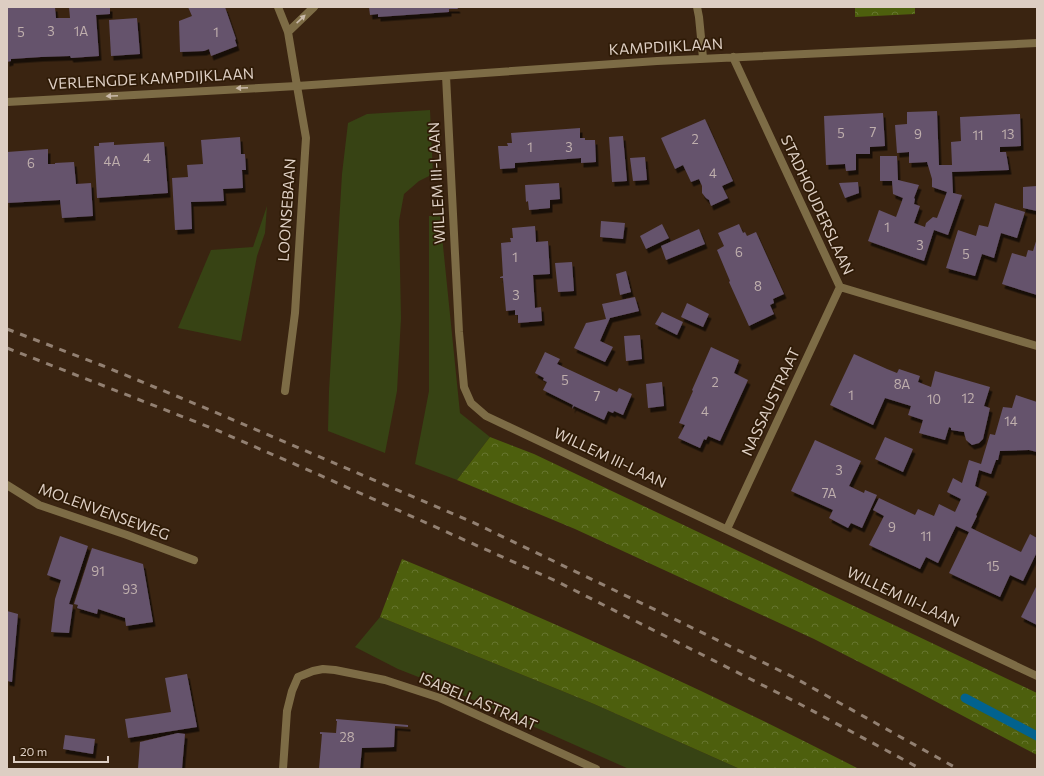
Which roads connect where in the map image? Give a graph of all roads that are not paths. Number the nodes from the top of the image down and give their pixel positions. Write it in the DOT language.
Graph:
graph roads {
  1 [pos="278,7"];
  2 [pos="314,7"];
  3 [pos="696,7"];
  4 [pos="288,32"];
  5 [pos="1037,43"];
  6 [pos="733,57"];
  7 [pos="703,58"];
  8 [pos="446,76"];
  9 [pos="297,86"];
  10 [pos="7,102"];
  11 [pos="840,287"];
  12 [pos="1037,346"];
  13 [pos="285,391"];
  14 [pos="7,485"];
  15 [pos="727,529"];
  16 [pos="194,560"];
  17 [pos="1037,676"];
  18 [pos="283,769"];
  19 [pos="596,769"];
  1 -- 4 [label="street, LOONSEBAAN"];
  4 -- 2 [label="street, one-way"];
  3 -- 7 [label="street"];
  4 -- 9 [label="street, LOONSEBAAN"];
  5 -- 6 [label="street, KAMPDIJKLAAN"];
  6 -- 7 [label="street, KAMPDIJKLAAN"];
  6 -- 11 [label="street, STADHOUDERSLAAN"];
  7 -- 8 [label="street, KAMPDIJKLAAN"];
  8 -- 9 [label="street, KAMPDIJKLAAN"];
  8 -- 15 [label="street, WILLEM III-LAAN"];
  9 -- 10 [label="street, VERLENGDE KAMPDIJKLAAN, one-way"];
  9 -- 13 [label="street, LOONSEBAAN"];
  11 -- 12 [label="street, STADHOUDERSLAAN"];
  11 -- 15 [label="street, NASSAUSTRAAT"];
  14 -- 16 [label="street, MOLENVENSEWEG"];
  15 -- 17 [label="street, WILLEM III-LAAN"];
  18 -- 19 [label="street, ISABELLASTRAAT"];
}
